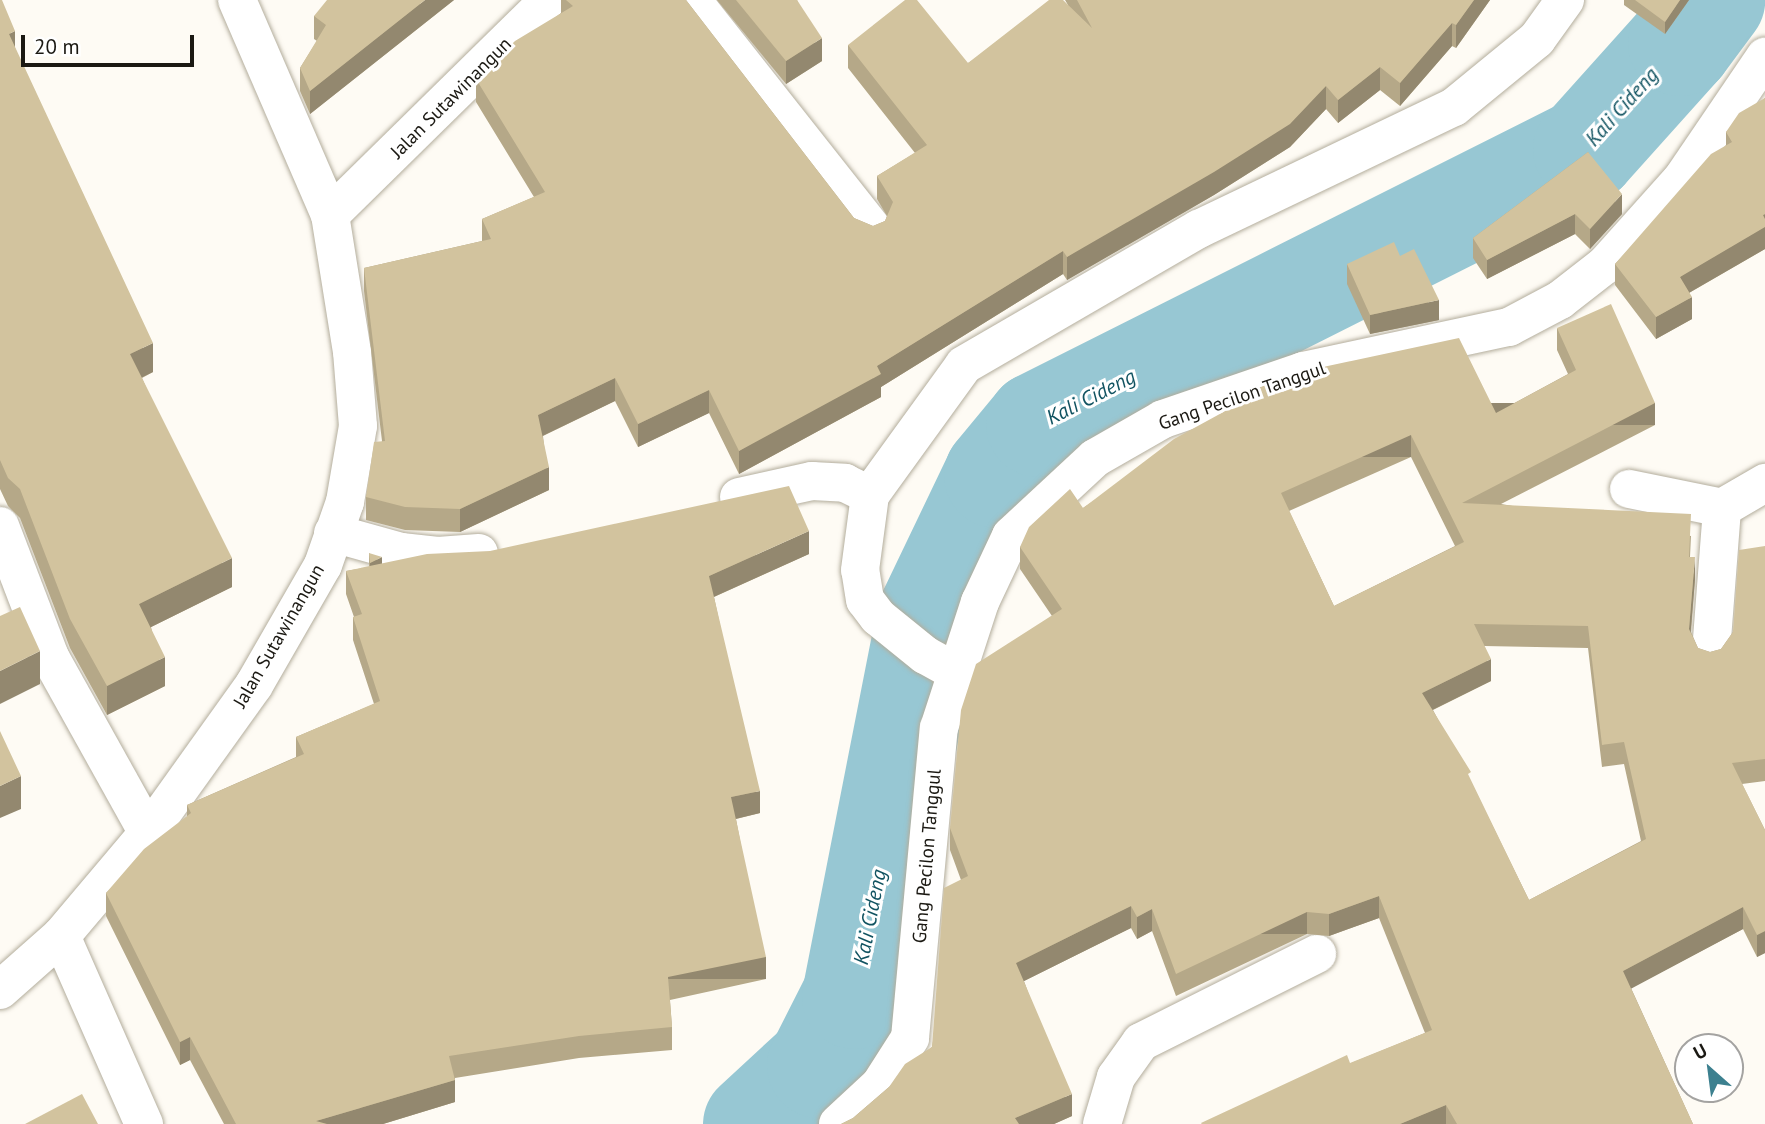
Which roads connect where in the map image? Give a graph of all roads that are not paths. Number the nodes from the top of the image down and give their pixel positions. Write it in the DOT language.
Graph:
graph roads {
  1 [pos="237,0"];
  2 [pos="549,0"];
  3 [pos="692,0"];
  4 [pos="1565,0"];
  5 [pos="1765,57"];
  6 [pos="330,215"];
  7 [pos="871,227"];
  8 [pos="1765,483"];
  9 [pos="1629,489"];
  10 [pos="870,495"];
  11 [pos="704,505"];
  12 [pos="1722,508"];
  13 [pos="0,526"];
  14 [pos="333,533"];
  15 [pos="513,546"];
  16 [pos="1712,652"];
  17 [pos="940,663"];
  18 [pos="148,833"];
  19 [pos="61,936"];
  20 [pos="1317,954"];
  21 [pos="0,990"];
  22 [pos="144,1124"];
  23 [pos="838,1124"];
  24 [pos="1102,1124"];
  1 -- 6 [label="street"];
  2 -- 6 [label="street, Jalan Sutawinangun"];
  3 -- 7 [label="street"];
  4 -- 10 [label="street"];
  5 -- 17 [label="street, Gang Pecilon Tanggul"];
  6 -- 14 [label="street, Jalan Sutawinangun"];
  8 -- 12 [label="street"];
  9 -- 12 [label="street"];
  10 -- 11 [label="street"];
  10 -- 17 [label="street"];
  12 -- 16 [label="street"];
  13 -- 18 [label="street"];
  14 -- 15 [label="street"];
  14 -- 18 [label="street, Jalan Sutawinangun"];
  17 -- 23 [label="street, Gang Pecilon Tanggul"];
  18 -- 19 [label="street, Jalan Sutawinangun"];
  19 -- 21 [label="street, Jalan Sutawinangun"];
  19 -- 22 [label="street"];
  20 -- 24 [label="street"];
}
